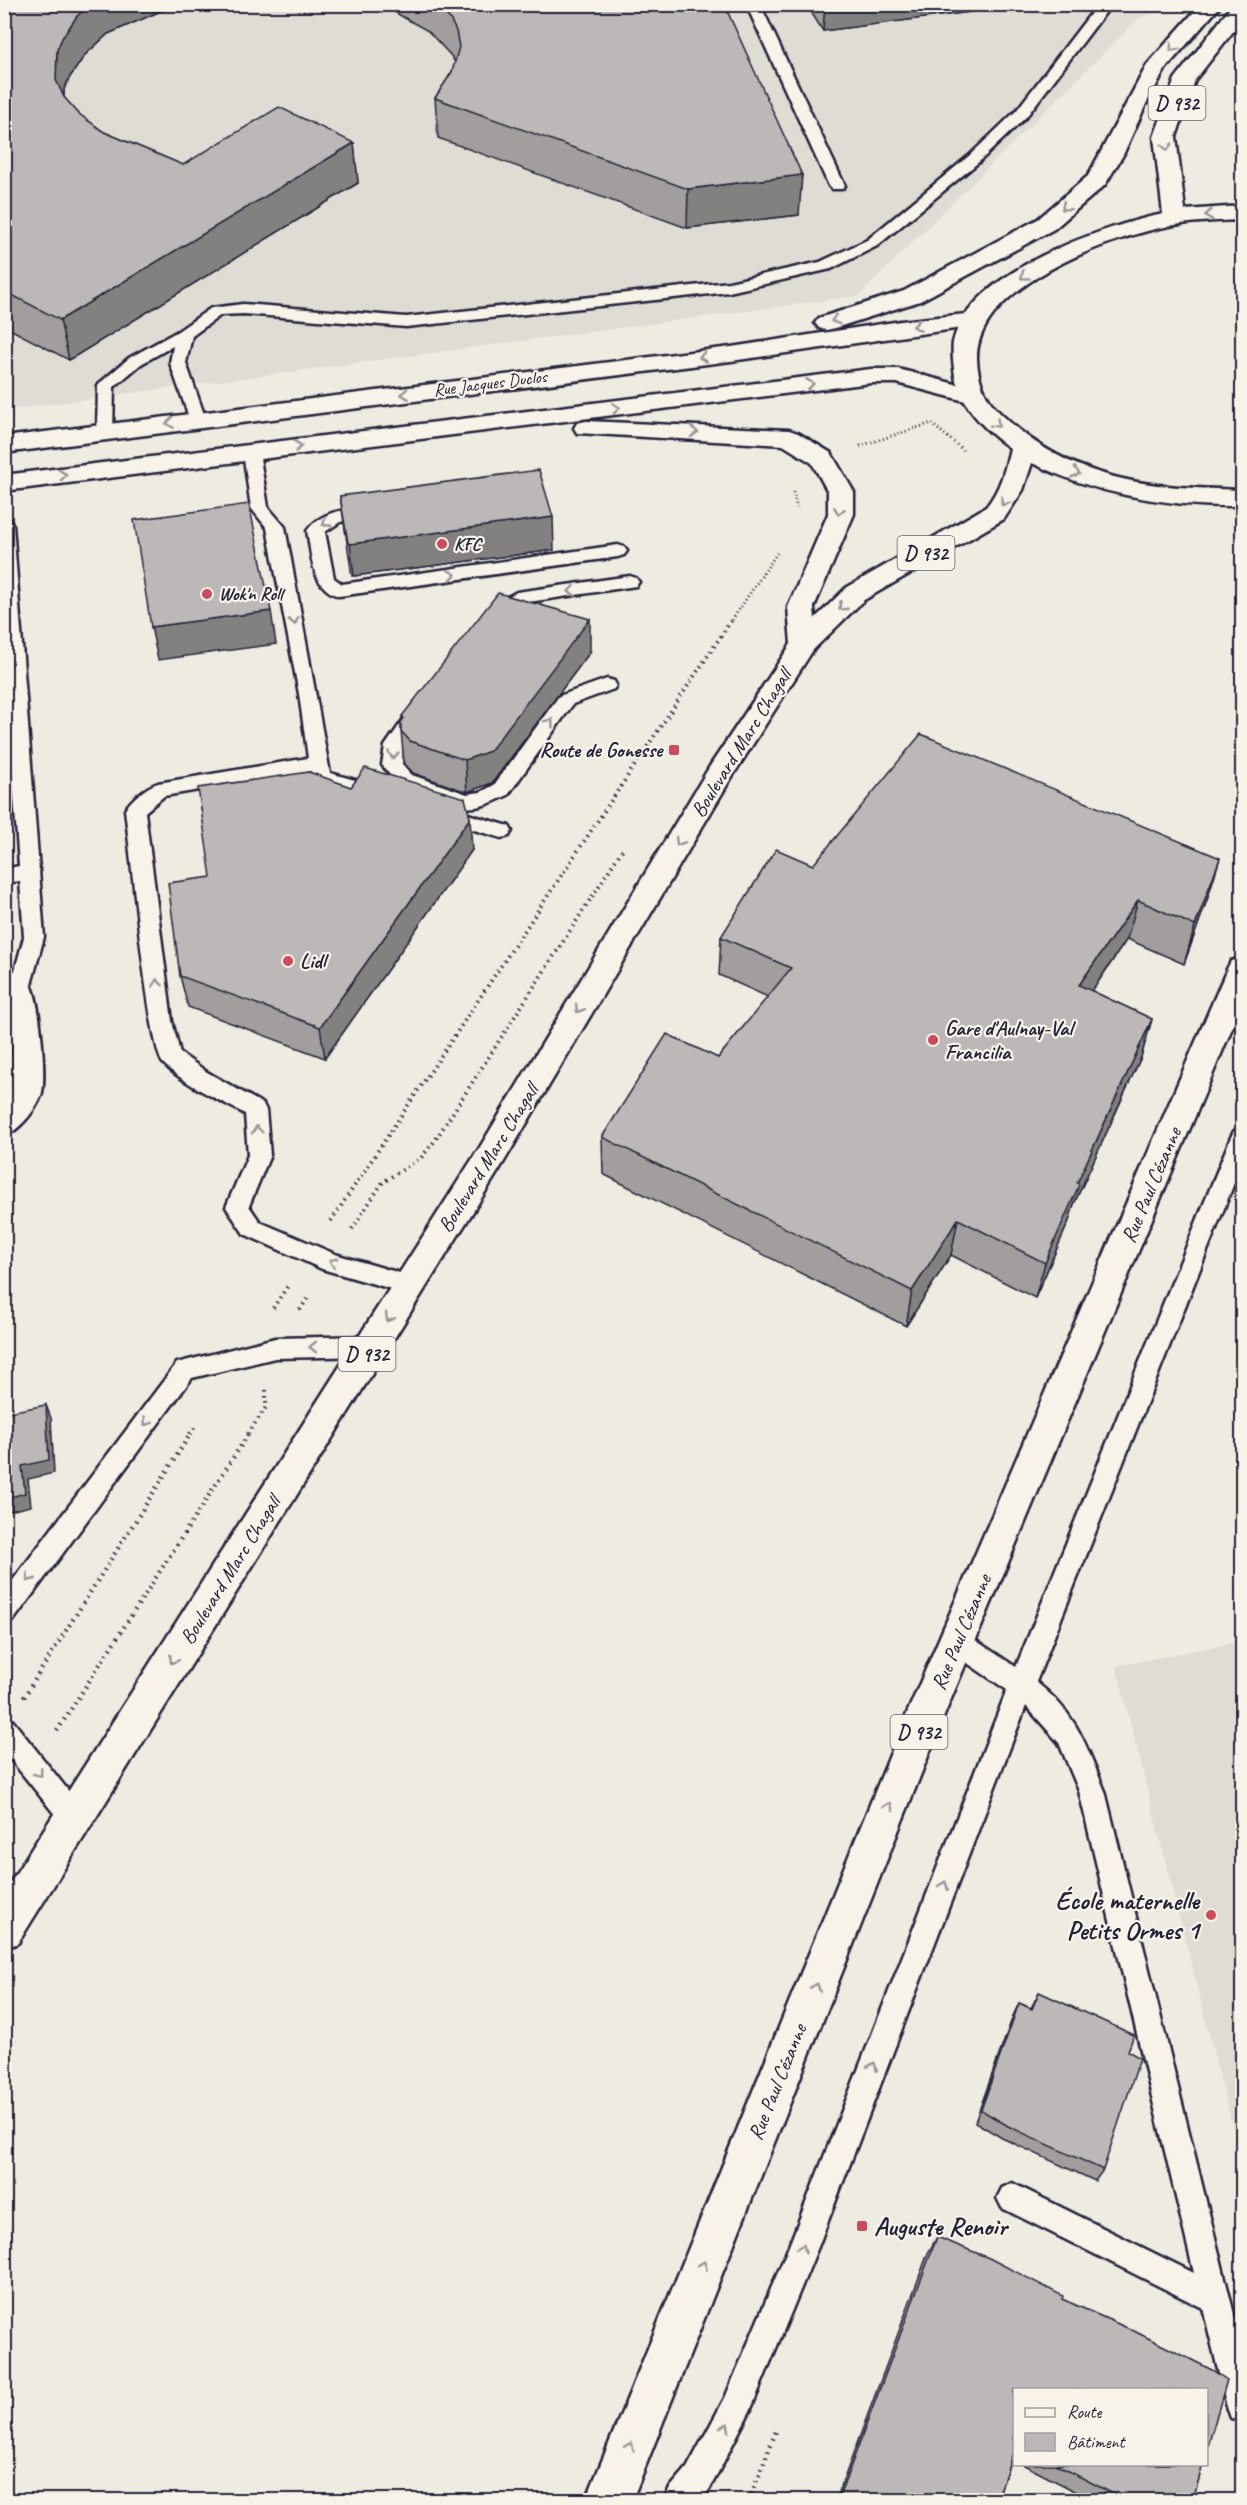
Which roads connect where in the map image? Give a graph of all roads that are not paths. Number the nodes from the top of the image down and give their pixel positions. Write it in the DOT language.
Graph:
graph roads {
  1 [pos="753,4"];
  2 [pos="1105,4"];
  3 [pos="1212,4"];
  4 [pos="1242,7"];
  5 [pos="837,186"];
  6 [pos="1242,213"];
  7 [pos="1175,218"];
  8 [pos="975,320"];
  9 [pos="184,334"];
  10 [pos="730,354"];
  11 [pos="973,396"];
  12 [pos="198,420"];
  13 [pos="489,424"];
  14 [pos="105,432"];
  15 [pos="4,445"];
  16 [pos="1023,447"];
  17 [pos="251,452"];
  18 [pos="4,483"];
  19 [pos="1242,498"];
  20 [pos="394,507"];
  21 [pos="4,525"];
  22 [pos="618,550"];
  23 [pos="630,582"];
  24 [pos="483,628"];
  25 [pos="804,644"];
  26 [pos="608,686"];
  27 [pos="428,701"];
  28 [pos="318,763"];
  29 [pos="401,801"];
  30 [pos="423,807"];
  31 [pos="502,831"];
  32 [pos="29,872"];
  33 [pos="4,876"];
  34 [pos="1242,969"];
  35 [pos="12,985"];
  36 [pos="4,1124"];
  37 [pos="1242,1137"];
  38 [pos="408,1285"];
  39 [pos="372,1346"];
  40 [pos="4,1613"];
  41 [pos="957,1642"];
  42 [pos="1021,1686"];
  43 [pos="4,1730"];
  44 [pos="73,1817"];
  45 [pos="4,1929"];
  46 [pos="1011,2198"];
  47 [pos="1216,2299"];
  48 [pos="1242,2408"];
  49 [pos="609,2500"];
  50 [pos="680,2500"];
  1 -- 5 [label="lane"];
  2 -- 9 [label="lane"];
  3 -- 10 [label="main road, one-way"];
  4 -- 7 [label="main road, D 932, one-way"];
  6 -- 7 [label="main road, one-way"];
  7 -- 8 [label="main road, one-way"];
  8 -- 10 [label="main road, Rue Jacques Duclos, one-way"];
  8 -- 11 [label="main road"];
  9 -- 12 [label="lane"];
  9 -- 14 [label="lane"];
  10 -- 12 [label="main road, Rue Jacques Duclos, one-way"];
  13 -- 11 [label="main road, Rue Jacques Duclos, one-way"];
  11 -- 16 [label="main road, one-way"];
  12 -- 14 [label="main road, Rue Jacques Duclos, one-way"];
  17 -- 13 [label="main road, Rue Jacques Duclos, one-way"];
  13 -- 25 [label="main road, one-way"];
  14 -- 15 [label="main road, Rue Jacques Duclos"];
  16 -- 19 [label="main road, one-way"];
  16 -- 25 [label="main road, Boulevard Marc Chagall / D 932, one-way"];
  18 -- 17 [label="main road, Rue Jacques Duclos, one-way"];
  17 -- 28 [label="lane, one-way"];
  20 -- 22 [label="lane, one-way"];
  21 -- 32 [label="lane"];
  23 -- 24 [label="lane, one-way"];
  25 -- 38 [label="main road, Boulevard Marc Chagall / D 932, one-way"];
  27 -- 26 [label="lane, one-way"];
  28 -- 29 [label="lane"];
  38 -- 28 [label="lane, one-way"];
  30 -- 31 [label="lane"];
  32 -- 33 [label="lane"];
  32 -- 35 [label="lane"];
  34 -- 41 [label="main road, Rue Paul Cézanne / D 932"];
  35 -- 36 [label="main road"];
  37 -- 42 [label="lane"];
  38 -- 39 [label="main road, Boulevard Marc Chagall / D 932, one-way"];
  39 -- 40 [label="lane, one-way"];
  39 -- 44 [label="main road, Boulevard Marc Chagall / D 932, one-way"];
  41 -- 42 [label="lane"];
  49 -- 41 [label="main road, Rue Paul Cézanne / D 932, one-way"];
  42 -- 47 [label="lane"];
  50 -- 42 [label="lane, one-way"];
  43 -- 44 [label="lane, one-way"];
  44 -- 45 [label="main road, Boulevard Marc Chagall / D 932"];
  46 -- 47 [label="lane"];
  47 -- 48 [label="lane"];
}
